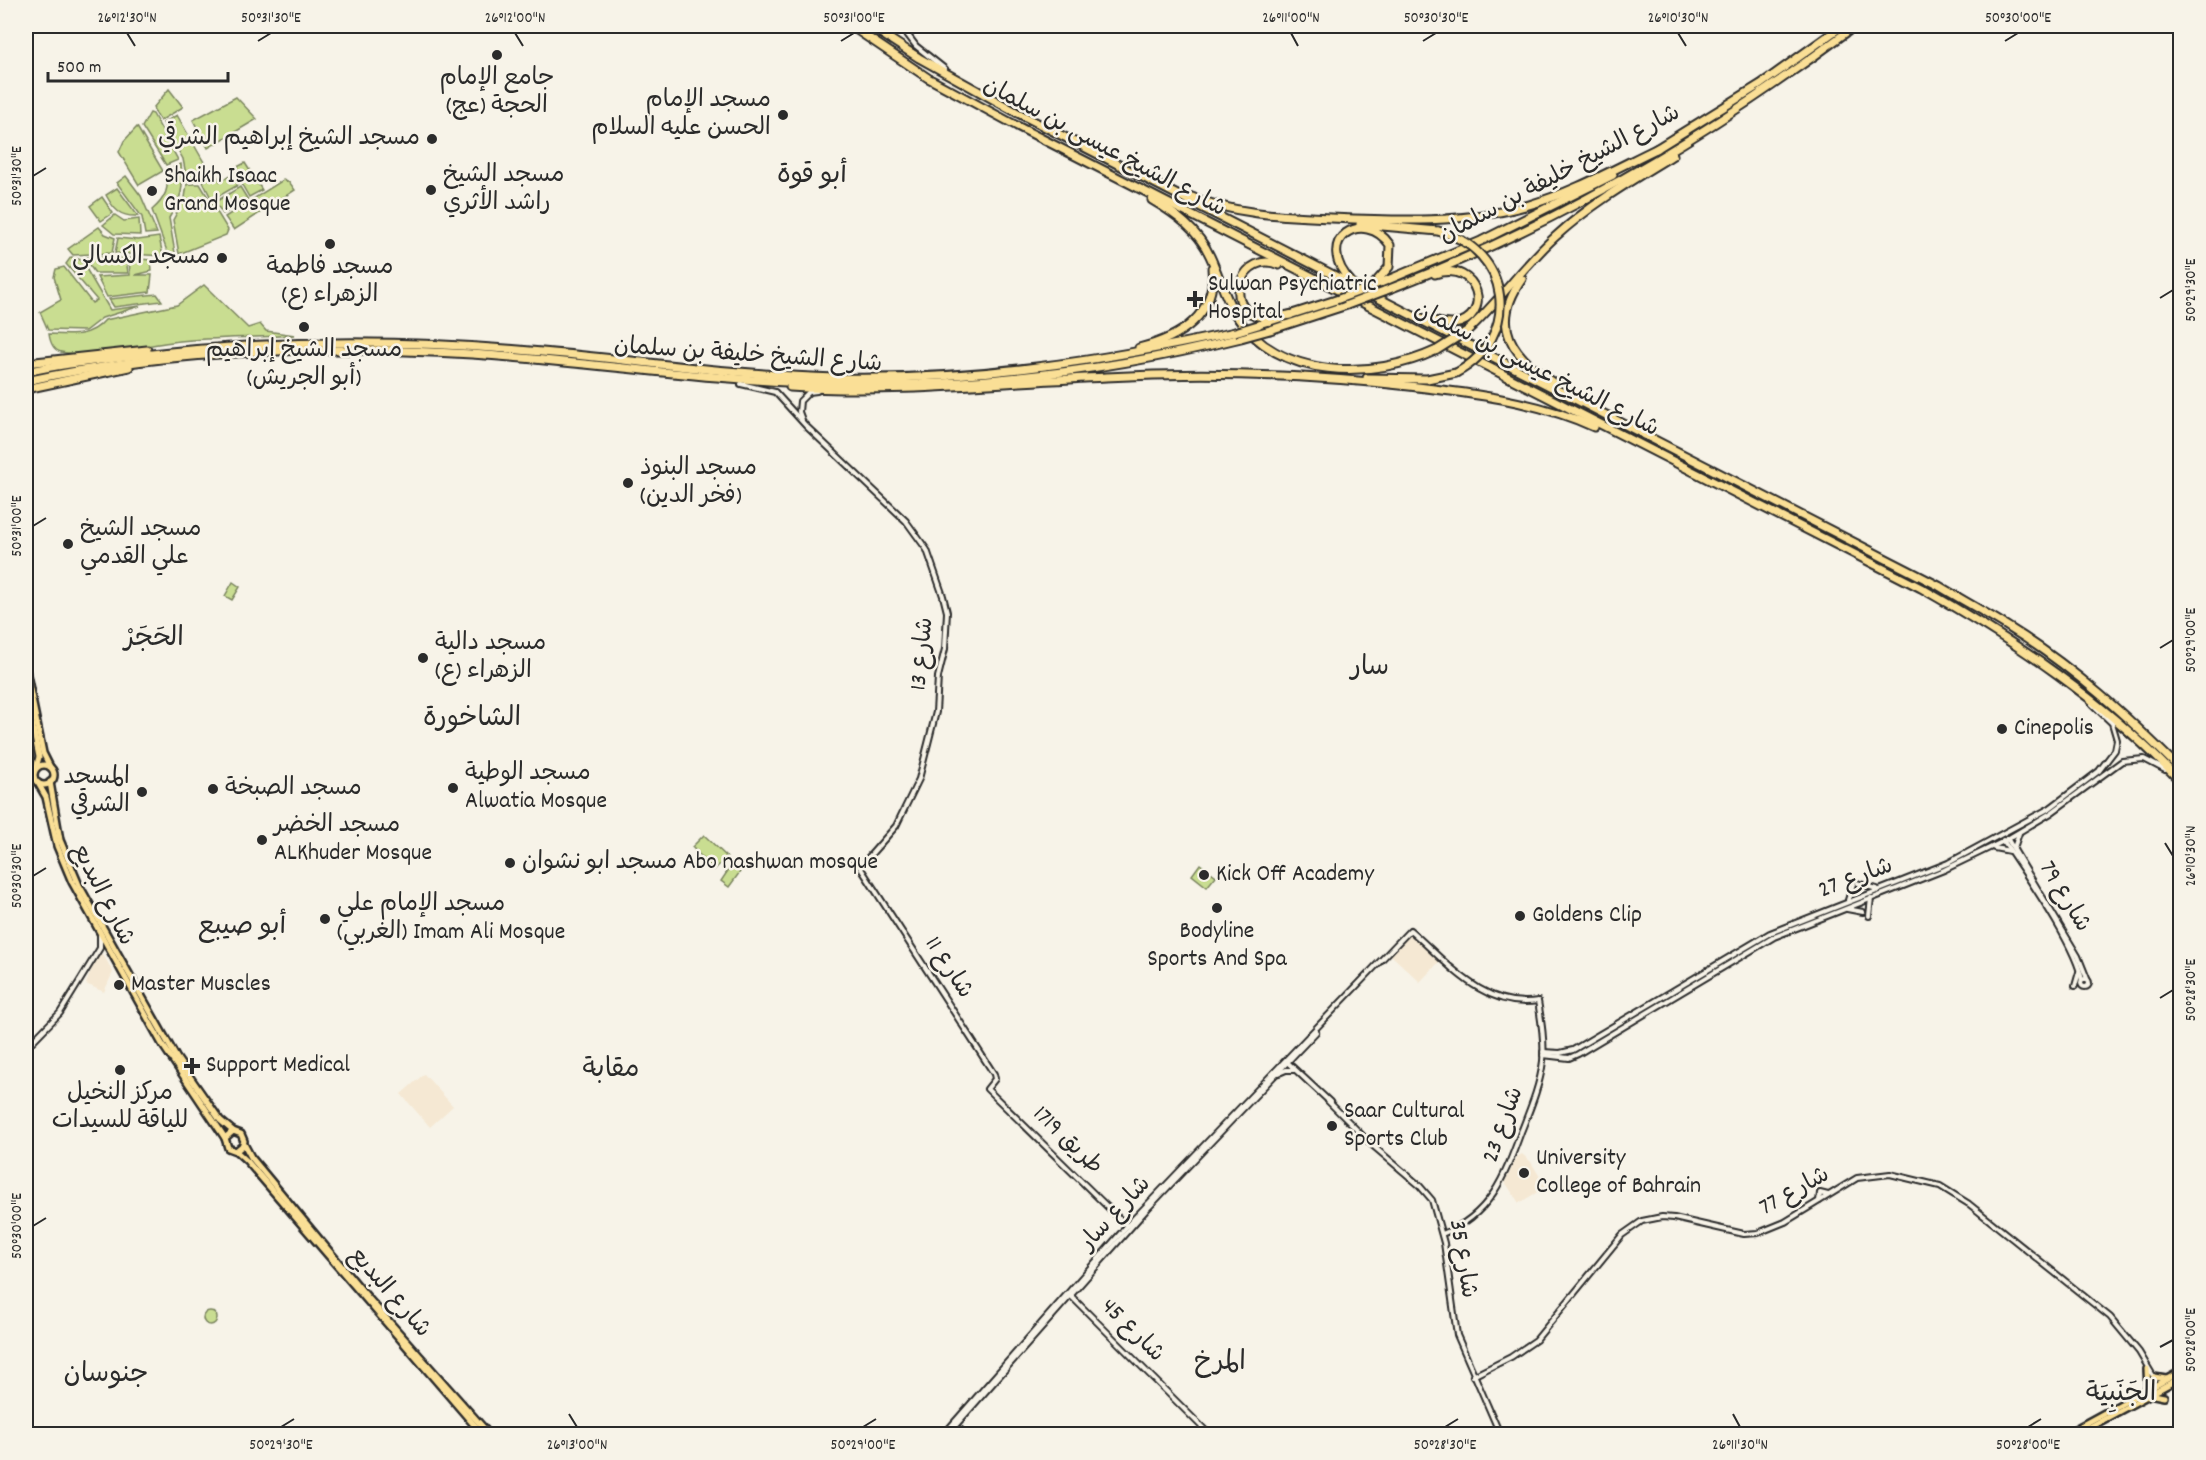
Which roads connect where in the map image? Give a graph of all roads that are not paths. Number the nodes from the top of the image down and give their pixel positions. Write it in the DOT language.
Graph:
graph roads {
  1 [pos="851,26"];
  2 [pos="870,26"];
  3 [pos="901,26"];
  4 [pos="1842,26"];
  5 [pos="1855,26"];
  6 [pos="962,82"];
  7 [pos="1732,111"];
  8 [pos="1658,148"];
  9 [pos="1092,165"];
  10 [pos="1135,173"];
  11 [pos="1302,217"];
  12 [pos="1202,243"];
  13 [pos="1545,247"];
  14 [pos="1413,280"];
  15 [pos="1321,282"];
  16 [pos="1355,286"];
  17 [pos="1371,287"];
  18 [pos="1407,314"];
  19 [pos="1290,315"];
  20 [pos="161,351"];
  21 [pos="180,358"];
  22 [pos="1101,358"];
  23 [pos="26,363"];
  24 [pos="614,367"];
  25 [pos="1102,368"];
  26 [pos="26,372"];
  27 [pos="1319,377"];
  28 [pos="26,381"];
  29 [pos="1015,383"];
  30 [pos="741,384"];
  31 [pos="26,389"];
  32 [pos="835,390"];
  33 [pos="1590,406"];
  34 [pos="806,426"];
  35 [pos="1649,451"];
  36 [pos="26,670"];
  37 [pos="26,693"];
  38 [pos="2087,697"];
  39 [pos="50,767"];
  40 [pos="36,769"];
  41 [pos="2181,769"];
  42 [pos="26,778"];
  43 [pos="2179,780"];
  44 [pos="37,781"];
  45 [pos="50,782"];
  46 [pos="2020,831"];
  47 [pos="2004,838"];
  48 [pos="1991,848"];
  49 [pos="2012,850"];
  50 [pos="874,853"];
  51 [pos="868,859"];
  52 [pos="852,863"];
  53 [pos="861,868"];
  54 [pos="1878,889"];
  55 [pos="1871,898"];
  56 [pos="1848,900"];
  57 [pos="1843,908"];
  58 [pos="1863,912"];
  59 [pos="1869,916"];
  60 [pos="100,935"];
  61 [pos="98,950"];
  62 [pos="109,950"];
  63 [pos="2080,969"];
  64 [pos="2075,986"];
  65 [pos="1538,1001"];
  66 [pos="1542,1043"];
  67 [pos="26,1048"];
  68 [pos="1543,1054"];
  69 [pos="1552,1054"];
  70 [pos="1287,1060"];
  71 [pos="1542,1065"];
  72 [pos="1299,1072"];
  73 [pos="1271,1079"];
  74 [pos="987,1089"];
  75 [pos="233,1131"];
  76 [pos="225,1138"];
  77 [pos="244,1144"];
  78 [pos="236,1151"];
  79 [pos="1123,1219"];
  80 [pos="1132,1221"];
  81 [pos="1127,1226"];
  82 [pos="1442,1234"];
  83 [pos="1070,1293"];
  84 [pos="2136,1350"];
  85 [pos="2146,1370"];
  86 [pos="1473,1376"];
  87 [pos="2154,1377"];
  88 [pos="2178,1377"];
  89 [pos="2160,1390"];
  90 [pos="2150,1393"];
  91 [pos="2124,1409"];
  92 [pos="961,1430"];
  93 [pos="482,1434"];
  94 [pos="489,1434"];
  95 [pos="948,1434"];
  96 [pos="1209,1434"];
  97 [pos="1500,1434"];
  98 [pos="2066,1434"];
  99 [pos="2077,1434"];
  1 -- 9 [label="highway, شارع الشيخ عيسى بن سلمان"];
  2 -- 6 [label="highway, شارع الشيخ عيسى بن سلمان"];
  3 -- 6 [label="street"];
  4 -- 8 [label="highway, شارع الشيخ خليفة بن سلمان"];
  5 -- 7 [label="highway, شارع الشيخ خليفة بن سلمان"];
  6 -- 10 [label="highway, شارع الشيخ عيسى بن سلمان"];
  7 -- 13 [label="highway"];
  7 -- 14 [label="highway, شارع الشيخ خليفة بن سلمان"];
  8 -- 11 [label="highway"];
  8 -- 17 [label="highway, شارع الشيخ خليفة بن سلمان"];
  9 -- 12 [label="highway"];
  9 -- 15 [label="highway, شارع الشيخ عيسى بن سلمان"];
  10 -- 11 [label="highway"];
  10 -- 16 [label="highway, شارع الشيخ عيسى بن سلمان"];
  11 -- 27 [label="highway, bridge"];
  12 -- 13 [label="highway, bridge"];
  12 -- 22 [label="highway"];
  13 -- 33 [label="highway"];
  14 -- 18 [label="highway"];
  14 -- 25 [label="highway, شارع الشيخ خليفة بن سلمان, bridge"];
  15 -- 19 [label="highway"];
  15 -- 35 [label="highway, شارع الشيخ عيسى بن سلمان"];
  16 -- 17 [label="highway"];
  16 -- 18 [label="highway, شارع الشيخ عيسى بن سلمان"];
  17 -- 19 [label="highway, شارع الشيخ خليفة بن سلمان, bridge"];
  18 -- 33 [label="highway, شارع الشيخ عيسى بن سلمان"];
  19 -- 22 [label="highway, شارع الشيخ خليفة بن سلمان, bridge"];
  20 -- 22 [label="highway, شارع الشيخ خليفة بن سلمان"];
  20 -- 23 [label="highway"];
  20 -- 26 [label="highway, شارع الشيخ خليفة بن سلمان"];
  21 -- 24 [label="highway, شارع الشيخ خليفة بن سلمان"];
  21 -- 28 [label="highway, شارع الشيخ خليفة بن سلمان"];
  21 -- 31 [label="highway"];
  24 -- 25 [label="highway, شارع الشيخ خليفة بن سلمان"];
  24 -- 30 [label="highway"];
  25 -- 29 [label="highway"];
  27 -- 29 [label="highway"];
  27 -- 35 [label="highway"];
  29 -- 32 [label="highway"];
  30 -- 32 [label="highway"];
  30 -- 34 [label="street, شارع 13"];
  32 -- 34 [label="street"];
  33 -- 41 [label="highway, شارع الشيخ عيسى بن سلمان"];
  34 -- 50 [label="street, شارع 13"];
  35 -- 38 [label="highway, شارع الشيخ عيسى بن سلمان"];
  36 -- 39 [label="main road"];
  37 -- 40 [label="main road"];
  38 -- 43 [label="highway, شارع الشيخ عيسى بن سلمان"];
  38 -- 47 [label="street, شارع 27"];
  39 -- 40 [label="main road"];
  39 -- 45 [label="main road"];
  40 -- 42 [label="street"];
  40 -- 44 [label="main road"];
  42 -- 44 [label="street"];
  43 -- 46 [label="street, شارع 27"];
  44 -- 45 [label="main road"];
  44 -- 60 [label="main road, شارع البديع"];
  45 -- 75 [label="main road, شارع البديع"];
  46 -- 47 [label="street, شارع 27"];
  46 -- 49 [label="street"];
  47 -- 48 [label="street, شارع 27"];
  47 -- 49 [label="street, شارع 79"];
  47 -- 54 [label="street, شارع 27"];
  48 -- 49 [label="street"];
  48 -- 55 [label="street, شارع 27"];
  49 -- 63 [label="street, شارع 79"];
  49 -- 63 [label="street, شارع 79"];
  50 -- 51 [label="street, شارع 13"];
  50 -- 53 [label="street, شارع 13"];
  51 -- 52 [label="street"];
  51 -- 53 [label="street, شارع 13"];
  53 -- 74 [label="street, شارع 11"];
  54 -- 56 [label="street, شارع 27"];
  54 -- 56 [label="street"];
  55 -- 57 [label="street, شارع 27"];
  55 -- 59 [label="street"];
  56 -- 69 [label="street, شارع 27"];
  57 -- 58 [label="street"];
  57 -- 69 [label="street, شارع 27"];
  60 -- 61 [label="street"];
  60 -- 62 [label="main road, شارع البديع"];
  61 -- 62 [label="street"];
  61 -- 67 [label="street"];
  62 -- 76 [label="main road, شارع البديع"];
  63 -- 64 [label="street"];
  65 -- 66 [label="street, شارع 23"];
  65 -- 70 [label="street, شارع سار"];
  66 -- 68 [label="street, شارع 23"];
  66 -- 69 [label="street"];
  68 -- 69 [label="street, شارع 27"];
  68 -- 71 [label="street, شارع 23"];
  69 -- 71 [label="street"];
  70 -- 72 [label="street, شارع 35"];
  70 -- 73 [label="street, شارع سار"];
  70 -- 80 [label="street, شارع سار"];
  71 -- 82 [label="street, شارع 23"];
  72 -- 73 [label="street"];
  72 -- 82 [label="street, شارع 35"];
  73 -- 83 [label="street, شارع سار"];
  74 -- 79 [label="street, طريق 1719"];
  75 -- 76 [label="main road"];
  75 -- 77 [label="main road"];
  76 -- 78 [label="main road"];
  77 -- 78 [label="main road"];
  77 -- 94 [label="main road, شارع البديع"];
  78 -- 93 [label="main road, شارع البديع"];
  79 -- 80 [label="street"];
  79 -- 81 [label="street, طريق 1719"];
  80 -- 81 [label="street, شارع سار"];
  81 -- 83 [label="street, شارع سار"];
  82 -- 86 [label="street, شارع 35"];
  83 -- 95 [label="street, شارع سار"];
  83 -- 96 [label="street, شارع 45"];
  84 -- 85 [label="street, شارع 77"];
  84 -- 86 [label="street, شارع 77"];
  84 -- 87 [label="street, شارع 77"];
  85 -- 89 [label="street, شارع 77"];
  85 -- 90 [label="main road"];
  86 -- 97 [label="street, شارع 35"];
  87 -- 88 [label="main road"];
  87 -- 89 [label="street, شارع 77"];
  88 -- 89 [label="main road"];
  88 -- 89 [label="main road"];
  89 -- 90 [label="main road"];
  89 -- 91 [label="main road"];
  90 -- 91 [label="main road"];
  90 -- 98 [label="main road"];
  91 -- 99 [label="main road"];
  92 -- 95 [label="street"];
}
